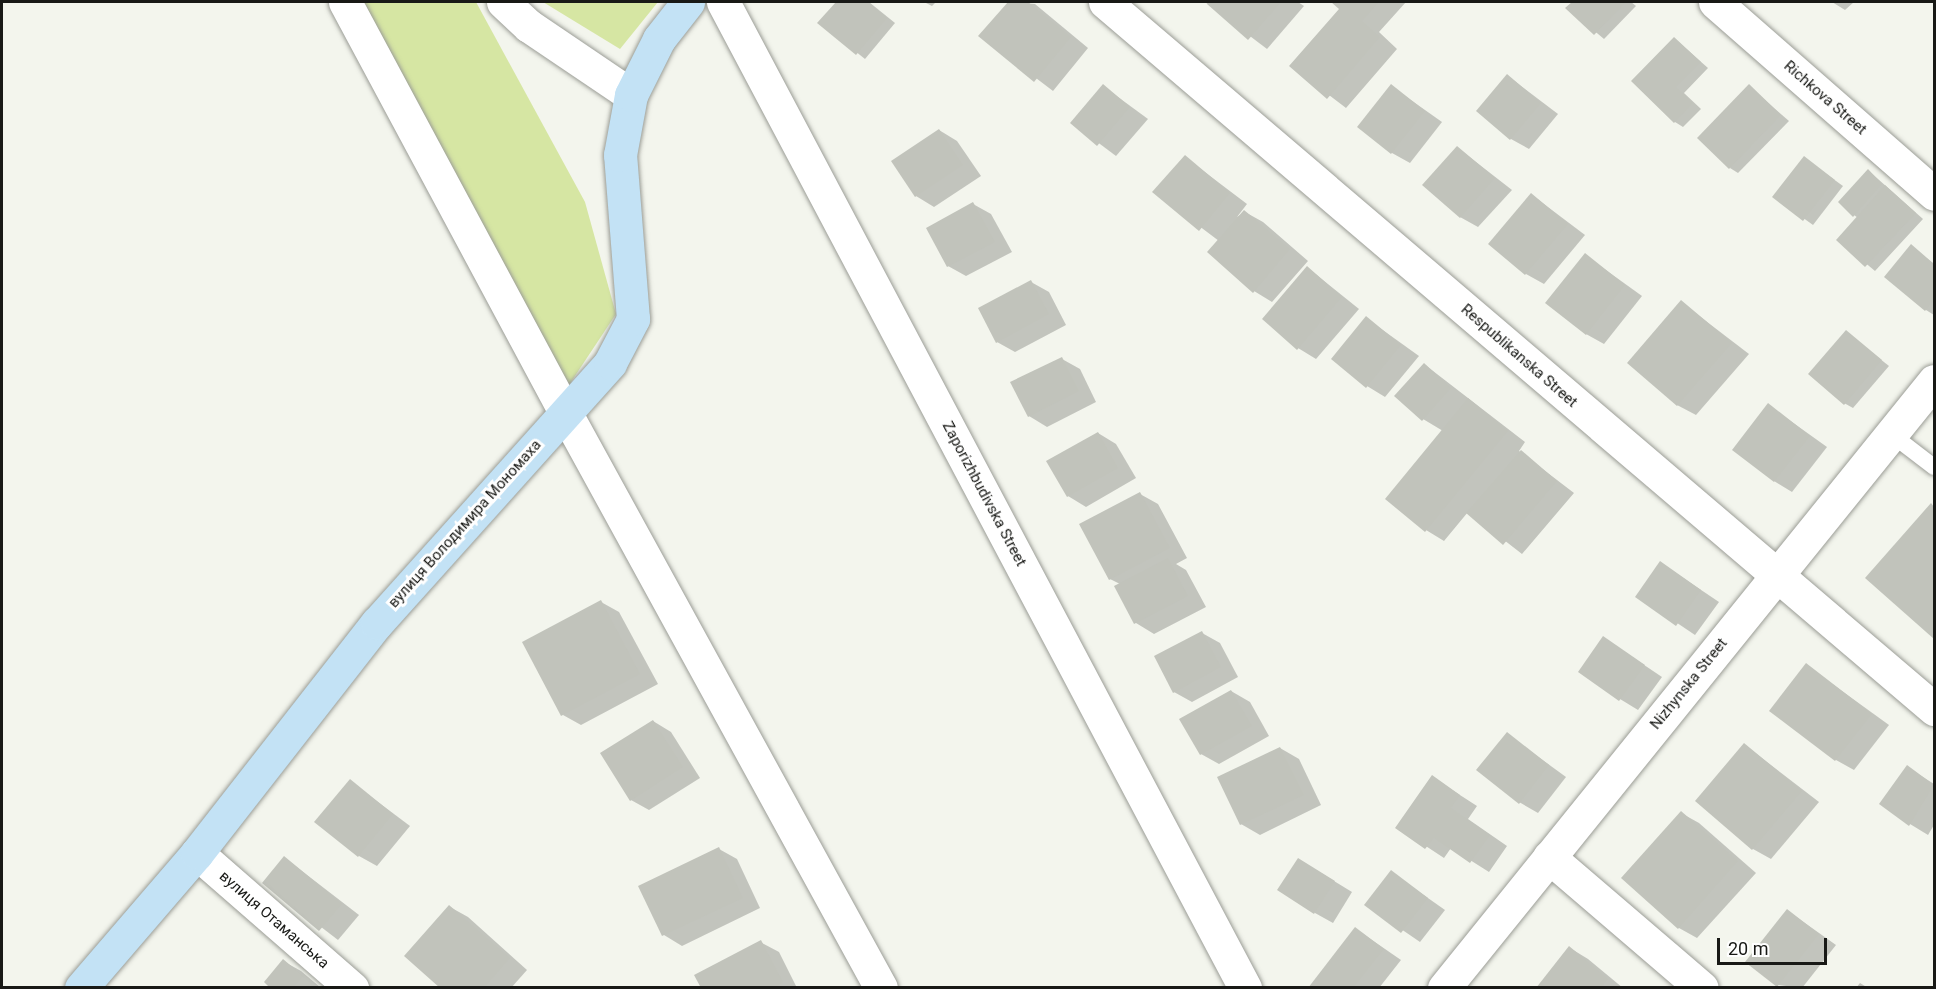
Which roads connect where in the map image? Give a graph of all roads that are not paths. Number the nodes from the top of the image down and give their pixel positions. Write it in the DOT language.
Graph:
graph roads {
  1 [pos="345,2"];
  2 [pos="503,2"];
  3 [pos="688,2"];
  4 [pos="723,2"];
  5 [pos="1104,2"];
  6 [pos="1715,2"];
  7 [pos="631,95"];
  8 [pos="1935,194"];
  9 [pos="1935,381"];
  10 [pos="565,412"];
  11 [pos="1891,435"];
  12 [pos="1935,467"];
  13 [pos="1776,576"];
  14 [pos="1935,709"];
  15 [pos="197,853"];
  16 [pos="1549,857"];
  17 [pos="81,987"];
  18 [pos="352,987"];
  19 [pos="881,987"];
  20 [pos="1245,987"];
  21 [pos="1444,987"];
  22 [pos="1702,987"];
  1 -- 10 [label="street"];
  2 -- 7 [label="street"];
  3 -- 7 [label="street, вулиця Володимира Мономаха"];
  4 -- 20 [label="street, Zaporizhbudivska Street"];
  5 -- 13 [label="street, Respublikanska Street"];
  6 -- 8 [label="street, Richkova Street"];
  7 -- 10 [label="street, вулиця Володимира Мономаха"];
  9 -- 11 [label="street, Nizhynska Street"];
  10 -- 15 [label="street, вулиця Володимира Мономаха"];
  10 -- 19 [label="street"];
  11 -- 12 [label="lane"];
  11 -- 13 [label="street, Nizhynska Street"];
  13 -- 14 [label="street, Respublikanska Street"];
  13 -- 16 [label="street, Nizhynska Street"];
  15 -- 17 [label="street, вулиця Володимира Мономаха"];
  15 -- 18 [label="street, вулиця Отаманська"];
  16 -- 21 [label="street, Nizhynska Street"];
  16 -- 22 [label="street"];
}
